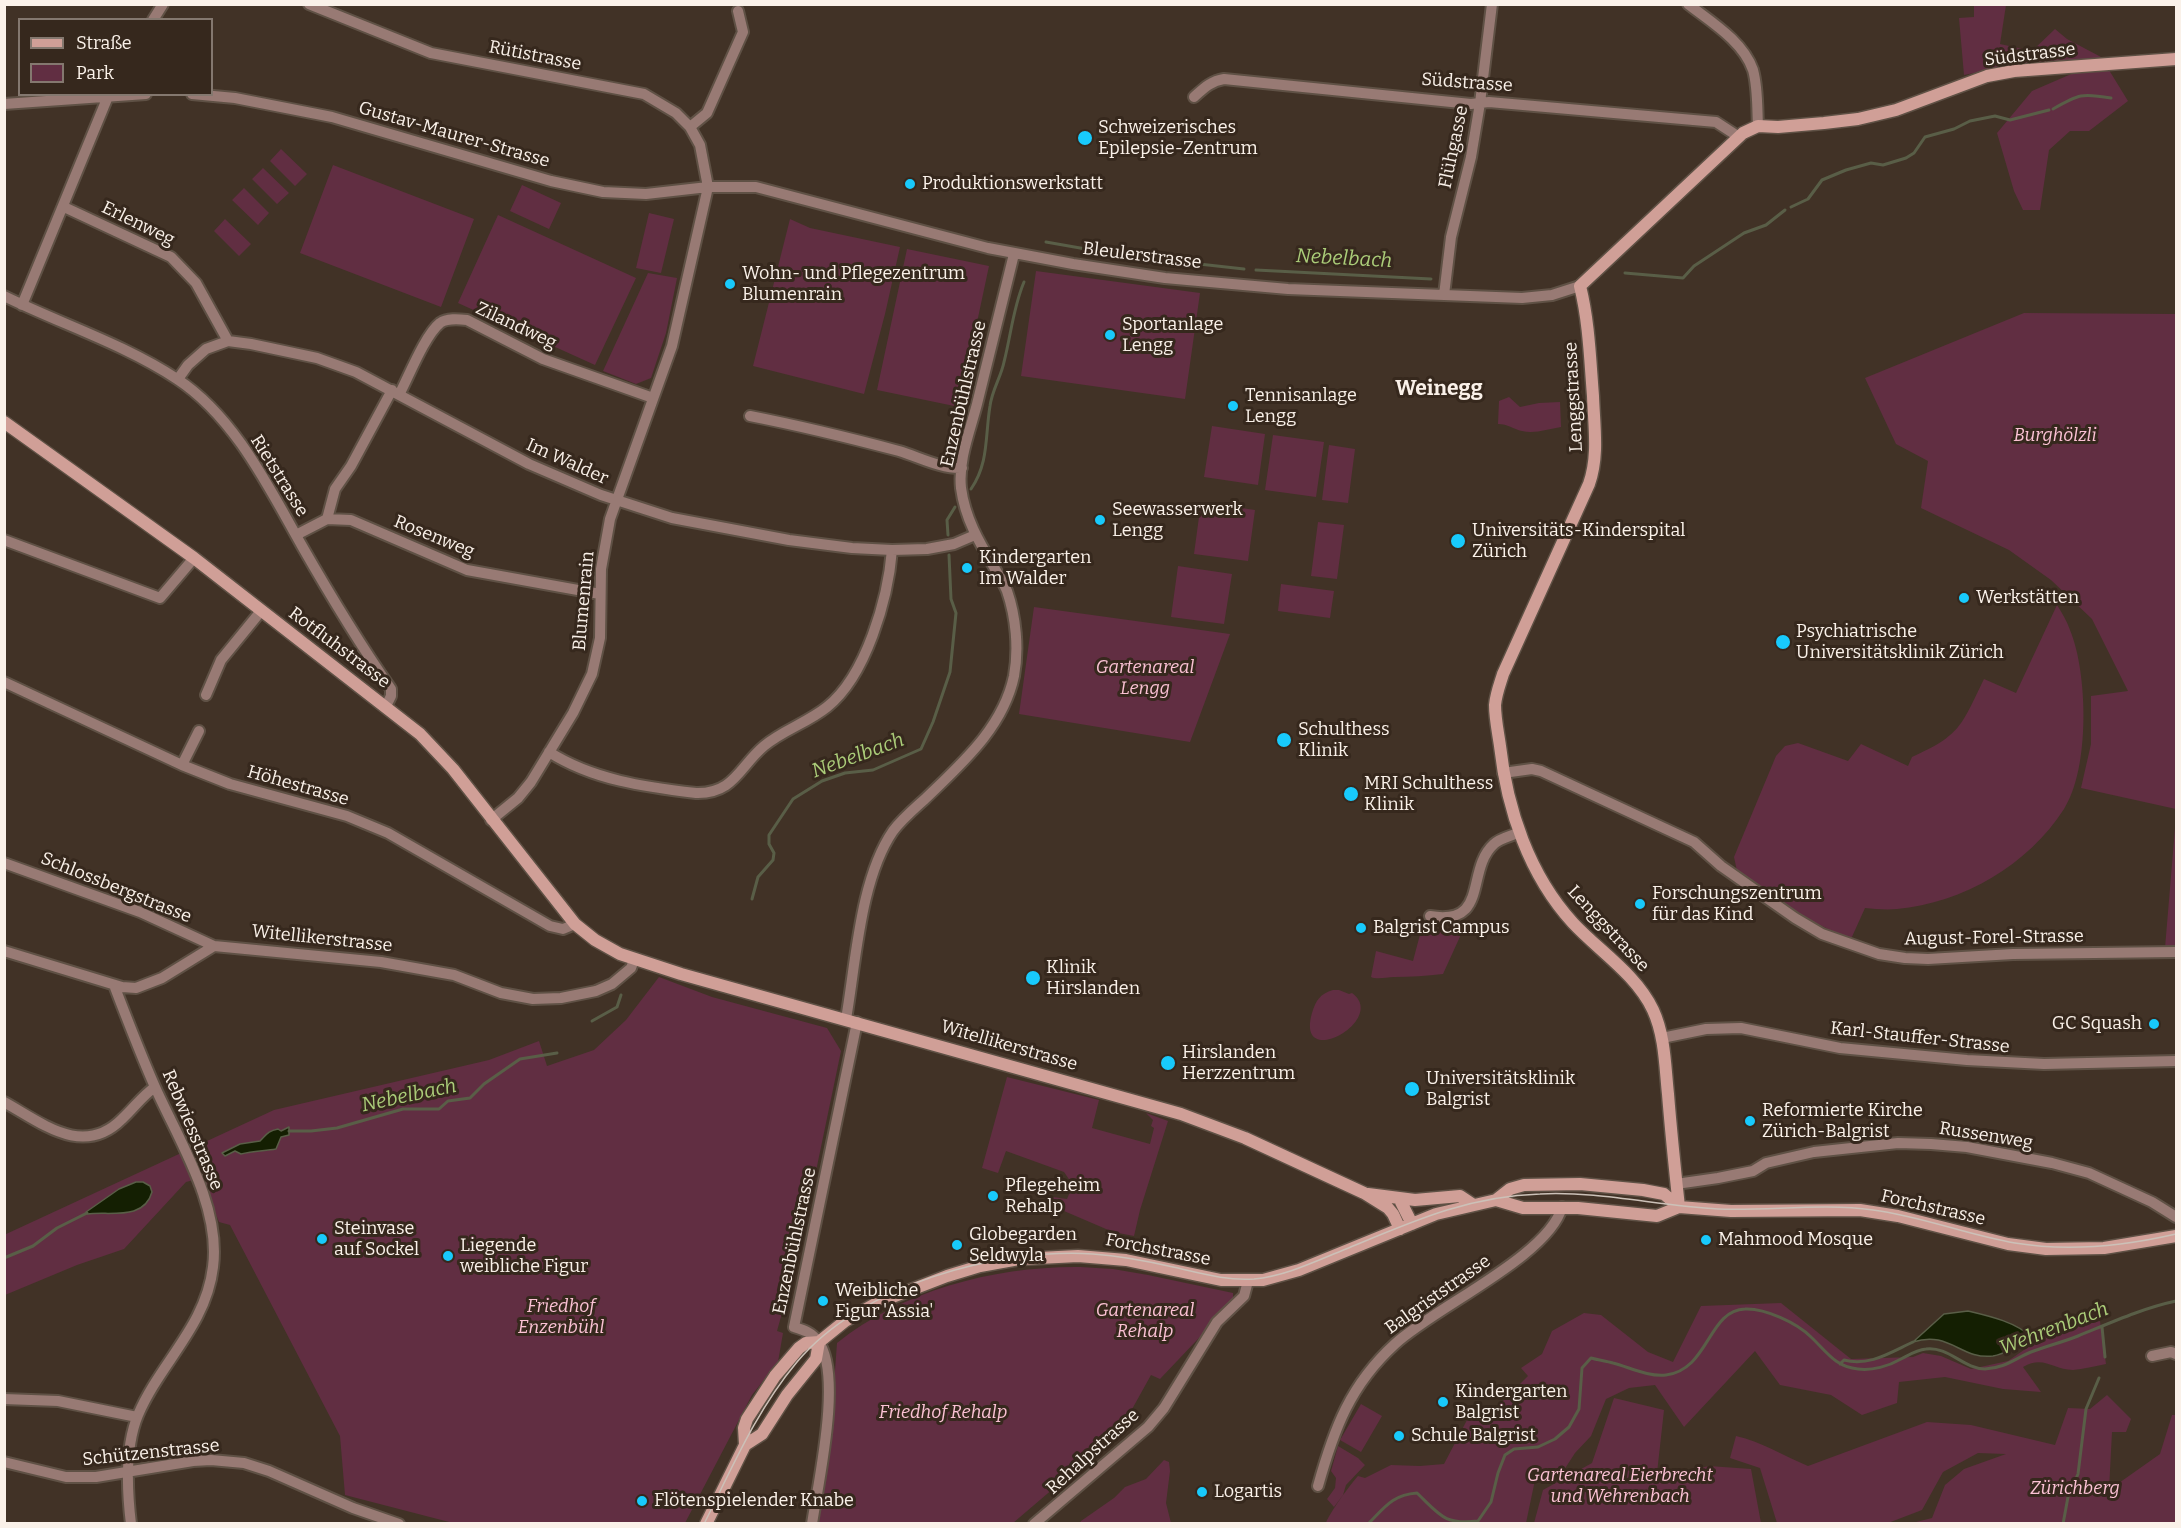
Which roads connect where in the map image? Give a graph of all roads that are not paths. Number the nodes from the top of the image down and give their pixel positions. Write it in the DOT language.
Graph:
graph roads {
  1 [pos="163,4"];
  2 [pos="309,4"];
  3 [pos="1492,4"];
  4 [pos="1688,4"];
  5 [pos="738,11"];
  6 [pos="154,18"];
  7 [pos="2176,59"];
  8 [pos="97,96"];
  9 [pos="109,96"];
  10 [pos="213,96"];
  11 [pos="1194,97"];
  12 [pos="1480,103"];
  13 [pos="4,104"];
  14 [pos="690,127"];
  15 [pos="1754,127"];
  16 [pos="1739,137"];
  17 [pos="708,187"];
  18 [pos="64,207"];
  19 [pos="1014,254"];
  20 [pos="1580,286"];
  21 [pos="1444,295"];
  22 [pos="4,296"];
  23 [pos="22,305"];
  24 [pos="228,341"];
  25 [pos="178,379"];
  26 [pos="396,391"];
  27 [pos="654,398"];
  28 [pos="750,417"];
  29 [pos="4,422"];
  30 [pos="962,468"];
  31 [pos="616,500"];
  32 [pos="327,519"];
  33 [pos="296,535"];
  34 [pos="975,536"];
  35 [pos="4,540"];
  36 [pos="892,550"];
  37 [pos="194,558"];
  38 [pos="600,594"];
  39 [pos="261,611"];
  40 [pos="4,682"];
  41 [pos="206,695"];
  42 [pos="386,706"];
  43 [pos="199,731"];
  44 [pos="549,752"];
  45 [pos="182,765"];
  46 [pos="1503,773"];
  47 [pos="491,820"];
  48 [pos="1520,832"];
  49 [pos="4,863"];
  50 [pos="1430,916"];
  51 [pos="575,924"];
  52 [pos="214,946"];
  53 [pos="608,948"];
  54 [pos="4,951"];
  55 [pos="2176,952"];
  56 [pos="634,960"];
  57 [pos="114,985"];
  58 [pos="851,1021"];
  59 [pos="1662,1038"];
  60 [pos="2176,1062"];
  61 [pos="155,1087"];
  62 [pos="4,1102"];
  63 [pos="1676,1184"];
  64 [pos="1364,1193"];
  65 [pos="1399,1198"];
  66 [pos="1496,1200"];
  67 [pos="1472,1204"];
  68 [pos="1679,1207"];
  69 [pos="1562,1208"];
  70 [pos="2176,1217"];
  71 [pos="1406,1226"];
  72 [pos="2176,1236"];
  73 [pos="1248,1281"];
  74 [pos="819,1342"];
  75 [pos="2176,1354"];
  76 [pos="2152,1356"];
  77 [pos="4,1400"];
  78 [pos="137,1417"];
  79 [pos="745,1445"];
  80 [pos="4,1462"];
  81 [pos="129,1471"];
  82 [pos="1318,1486"];
  83 [pos="131,1524"];
  84 [pos="399,1524"];
  85 [pos="706,1524"];
  86 [pos="812,1524"];
  87 [pos="1034,1524"];
  1 -- 6 [label="street"];
  2 -- 14 [label="street, Rütistrasse"];
  3 -- 12 [label="street, Flühgasse"];
  4 -- 15 [label="street"];
  5 -- 14 [label="street"];
  7 -- 15 [label="main road, Südstrasse"];
  8 -- 13 [label="street"];
  9 -- 18 [label="street"];
  10 -- 17 [label="street, Gustav-Maurer-Strasse"];
  11 -- 12 [label="street, Südstrasse"];
  12 -- 16 [label="street, Südstrasse"];
  12 -- 21 [label="street, Flühgasse"];
  14 -- 17 [label="street, Rütistrasse"];
  15 -- 16 [label="main road"];
  16 -- 20 [label="main road"];
  17 -- 19 [label="street, Bleulerstrasse"];
  17 -- 27 [label="street, Blumenrain"];
  18 -- 23 [label="street"];
  18 -- 24 [label="street, Erlenweg"];
  19 -- 21 [label="street, Bleulerstrasse"];
  19 -- 30 [label="street, Enzenbühlstrasse"];
  20 -- 21 [label="street, Bleulerstrasse"];
  20 -- 46 [label="main road, Lenggstrasse"];
  22 -- 23 [label="street, Rietstrasse"];
  23 -- 25 [label="street, Rietstrasse"];
  24 -- 25 [label="street"];
  24 -- 26 [label="street, Im Walder"];
  25 -- 33 [label="street, Rietstrasse"];
  26 -- 27 [label="street, Zilandweg"];
  26 -- 31 [label="street, Im Walder"];
  26 -- 32 [label="street"];
  27 -- 31 [label="street, Blumenrain"];
  28 -- 30 [label="street"];
  29 -- 37 [label="main road, Rotfluhstrasse"];
  30 -- 34 [label="street, Enzenbühlstrasse"];
  31 -- 36 [label="street, Im Walder"];
  31 -- 38 [label="street, Blumenrain"];
  32 -- 33 [label="street"];
  32 -- 38 [label="street, Rosenweg"];
  33 -- 42 [label="street, Rietstrasse"];
  34 -- 36 [label="street, Im Walder"];
  34 -- 58 [label="street, Enzenbühlstrasse"];
  35 -- 37 [label="street"];
  36 -- 44 [label="street"];
  37 -- 39 [label="main road, Rotfluhstrasse"];
  38 -- 44 [label="street, Blumenrain"];
  39 -- 41 [label="street"];
  39 -- 42 [label="main road, Rotfluhstrasse"];
  40 -- 45 [label="street, Höhestrasse"];
  42 -- 47 [label="main road, Rotfluhstrasse"];
  43 -- 45 [label="street"];
  44 -- 47 [label="street, Blumenrain"];
  45 -- 51 [label="street, Höhestrasse"];
  46 -- 48 [label="main road, Lenggstrasse"];
  46 -- 55 [label="street, August-Forel-Strasse"];
  47 -- 51 [label="main road, Rotfluhstrasse"];
  48 -- 50 [label="street"];
  48 -- 59 [label="main road, Lenggstrasse"];
  49 -- 52 [label="street, Schlossbergstrasse"];
  51 -- 53 [label="main road, Rotfluhstrasse"];
  52 -- 56 [label="street, Witellikerstrasse"];
  52 -- 57 [label="street"];
  53 -- 56 [label="main road, Witellikerstrasse"];
  54 -- 57 [label="street"];
  56 -- 58 [label="main road, Witellikerstrasse"];
  57 -- 61 [label="street, Rebwiesstrasse"];
  58 -- 64 [label="main road, Witellikerstrasse"];
  58 -- 74 [label="street, Enzenbühlstrasse"];
  59 -- 60 [label="street, Karl-Stauffer-Strasse"];
  59 -- 63 [label="main road, Lenggstrasse"];
  61 -- 62 [label="street"];
  61 -- 78 [label="street, Rebwiesstrasse"];
  63 -- 68 [label="main road, Lenggstrasse"];
  63 -- 70 [label="street, Russenweg"];
  64 -- 65 [label="main road, Witellikerstrasse"];
  64 -- 71 [label="main road, Witellikerstrasse"];
  65 -- 67 [label="main road, Witellikerstrasse"];
  65 -- 71 [label="main road"];
  66 -- 67 [label="main road, Forchstrasse"];
  66 -- 68 [label="main road, Forchstrasse"];
  66 -- 69 [label="main road, Forchstrasse"];
  67 -- 71 [label="main road, Forchstrasse"];
  68 -- 69 [label="main road, Forchstrasse"];
  68 -- 72 [label="main road, Forchstrasse"];
  69 -- 82 [label="street, Balgriststrasse"];
  71 -- 73 [label="main road, Forchstrasse"];
  73 -- 74 [label="main road, Forchstrasse"];
  73 -- 87 [label="street, Rehalpstrasse"];
  74 -- 79 [label="main road, Forchstrasse"];
  74 -- 79 [label="main road, Forchstrasse"];
  74 -- 86 [label="street"];
  75 -- 76 [label="street"];
  77 -- 78 [label="street"];
  78 -- 81 [label="street, Rebwiesstrasse"];
  79 -- 85 [label="main road, Forchstrasse"];
  80 -- 81 [label="street, Schützenstrasse"];
  81 -- 83 [label="street, Rebwiesstrasse"];
  81 -- 84 [label="street, Schützenstrasse"];
}
